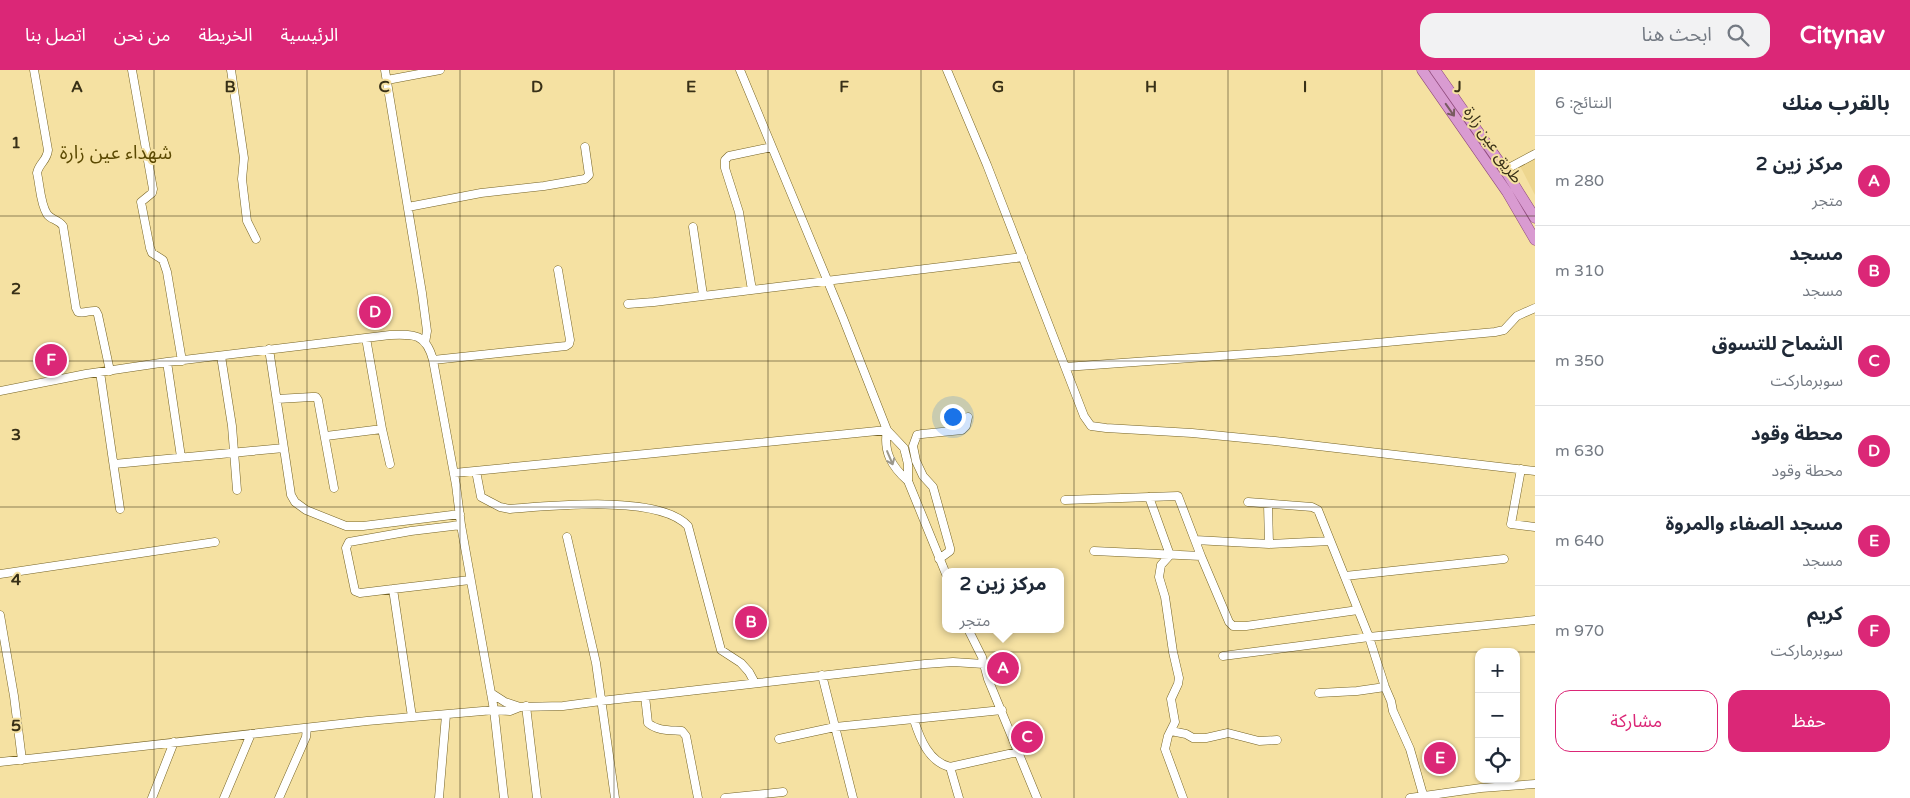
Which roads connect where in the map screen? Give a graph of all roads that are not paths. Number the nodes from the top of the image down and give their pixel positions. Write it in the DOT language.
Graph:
graph roads {
  1 [pos="34,70"];
  2 [pos="132,70"];
  3 [pos="231,70"];
  4 [pos="385,70"];
  5 [pos="440,70"];
  6 [pos="740,70"];
  7 [pos="947,70"];
  8 [pos="1422,70"];
  9 [pos="1435,70"];
  10 [pos="387,80"];
  11 [pos="585,147"];
  12 [pos="772,147"];
  13 [pos="1535,154"];
  14 [pos="1505,170"];
  15 [pos="408,207"];
  16 [pos="1535,218"];
  17 [pos="693,227"];
  18 [pos="256,239"];
  19 [pos="1535,240"];
  20 [pos="1023,257"];
  21 [pos="558,270"];
  22 [pos="827,281"];
  23 [pos="752,290"];
  24 [pos="703,295"];
  25 [pos="628,304"];
  26 [pos="1535,308"];
  27 [pos="366,338"];
  28 [pos="425,342"];
  29 [pos="269,349"];
  30 [pos="221,356"];
  31 [pos="433,360"];
  32 [pos="167,362"];
  33 [pos="182,362"];
  34 [pos="1066,367"];
  35 [pos="110,371"];
  36 [pos="100,372"];
  37 [pos="0,391"];
  38 [pos="277,399"];
  39 [pos="968,417"];
  40 [pos="382,429"];
  41 [pos="887,430"];
  42 [pos="326,436"];
  43 [pos="284,448"];
  44 [pos="235,452"];
  45 [pos="181,457"];
  46 [pos="114,464"];
  47 [pos="390,464"];
  48 [pos="1521,469"];
  49 [pos="476,470"];
  50 [pos="1535,471"];
  51 [pos="454,473"];
  52 [pos="908,481"];
  53 [pos="334,488"];
  54 [pos="237,490"];
  55 [pos="1149,497"];
  56 [pos="1065,500"];
  57 [pos="1248,502"];
  58 [pos="1268,504"];
  59 [pos="120,509"];
  60 [pos="460,514"];
  61 [pos="461,526"];
  62 [pos="1535,527"];
  63 [pos="567,537"];
  64 [pos="1195,540"];
  65 [pos="1330,541"];
  66 [pos="215,542"];
  67 [pos="1269,544"];
  68 [pos="1094,551"];
  69 [pos="1170,555"];
  70 [pos="1201,556"];
  71 [pos="939,559"];
  72 [pos="1504,559"];
  73 [pos="943,568"];
  74 [pos="0,574"];
  75 [pos="1345,576"];
  76 [pos="470,580"];
  77 [pos="393,589"];
  78 [pos="1358,610"];
  79 [pos="0,616"];
  80 [pos="1535,620"];
  81 [pos="970,633"];
  82 [pos="1369,637"];
  83 [pos="1223,656"];
  84 [pos="984,664"];
  85 [pos="822,675"];
  86 [pos="755,683"];
  87 [pos="1385,687"];
  88 [pos="491,693"];
  89 [pos="1319,694"];
  90 [pos="645,696"];
  91 [pos="601,702"];
  92 [pos="523,707"];
  93 [pos="494,710"];
  94 [pos="1002,710"];
  95 [pos="446,715"];
  96 [pos="412,717"];
  97 [pos="914,720"];
  98 [pos="835,727"];
  99 [pos="307,728"];
  100 [pos="1171,731"];
  101 [pos="251,734"];
  102 [pos="778,739"];
  103 [pos="1277,740"];
  104 [pos="174,742"];
  105 [pos="1018,752"];
  106 [pos="22,760"];
  107 [pos="0,762"];
  108 [pos="950,767"];
  109 [pos="1535,784"];
  110 [pos="1481,788"];
  111 [pos="783,792"];
  112 [pos="1458,795"];
  113 [pos="1423,797"];
  114 [pos="152,798"];
  115 [pos="224,798"];
  116 [pos="279,798"];
  117 [pos="439,798"];
  118 [pos="504,798"];
  119 [pos="537,798"];
  120 [pos="615,798"];
  121 [pos="698,798"];
  122 [pos="725,798"];
  123 [pos="853,798"];
  124 [pos="959,798"];
  125 [pos="1037,798"];
  126 [pos="1183,798"];
  127 [pos="1410,798"];
  128 [pos="1483,798"];
  1 -- 35 [label="street"];
  2 -- 33 [label="street"];
  3 -- 18 [label="street"];
  4 -- 10 [label="street"];
  5 -- 10 [label="street"];
  6 -- 12 [label="street"];
  7 -- 20 [label="street"];
  8 -- 19 [label="main road, طريق عين زارة, one-way"];
  9 -- 14 [label="main road, طريق عين زارة"];
  10 -- 15 [label="street"];
  11 -- 15 [label="street"];
  12 -- 22 [label="street"];
  12 -- 23 [label="street"];
  13 -- 14 [label="street"];
  14 -- 16 [label="main road, طريق عين زارة"];
  15 -- 28 [label="street"];
  17 -- 24 [label="street"];
  20 -- 22 [label="street"];
  20 -- 34 [label="street"];
  21 -- 31 [label="street"];
  22 -- 23 [label="street"];
  22 -- 41 [label="street"];
  23 -- 24 [label="street"];
  24 -- 25 [label="street"];
  26 -- 34 [label="street"];
  27 -- 28 [label="street"];
  27 -- 29 [label="street"];
  27 -- 40 [label="street"];
  28 -- 31 [label="street"];
  29 -- 30 [label="street"];
  29 -- 38 [label="street"];
  30 -- 33 [label="street"];
  30 -- 44 [label="street"];
  31 -- 51 [label="street"];
  32 -- 33 [label="street"];
  32 -- 35 [label="street"];
  32 -- 45 [label="street"];
  34 -- 48 [label="street"];
  35 -- 36 [label="street"];
  36 -- 37 [label="street"];
  36 -- 46 [label="street"];
  38 -- 42 [label="street"];
  38 -- 43 [label="street"];
  39 -- 71 [label="street"];
  40 -- 42 [label="street"];
  40 -- 47 [label="street"];
  41 -- 49 [label="street"];
  41 -- 52 [label="street"];
  41 -- 52 [label="street, one-way"];
  42 -- 53 [label="street"];
  43 -- 44 [label="street"];
  43 -- 60 [label="street"];
  44 -- 45 [label="street"];
  44 -- 54 [label="street"];
  45 -- 46 [label="street"];
  46 -- 59 [label="street"];
  48 -- 50 [label="street"];
  48 -- 62 [label="street"];
  49 -- 51 [label="street"];
  49 -- 86 [label="street"];
  51 -- 60 [label="street"];
  52 -- 71 [label="street"];
  55 -- 56 [label="street"];
  55 -- 64 [label="street"];
  55 -- 69 [label="street"];
  57 -- 58 [label="street"];
  58 -- 65 [label="street"];
  58 -- 67 [label="street"];
  60 -- 61 [label="street"];
  61 -- 76 [label="street"];
  61 -- 77 [label="street"];
  63 -- 91 [label="street"];
  64 -- 67 [label="street"];
  64 -- 70 [label="street"];
  65 -- 67 [label="street"];
  65 -- 75 [label="street"];
  66 -- 74 [label="street"];
  68 -- 69 [label="street"];
  69 -- 70 [label="street"];
  69 -- 100 [label="street"];
  70 -- 78 [label="street"];
  71 -- 73 [label="street"];
  72 -- 75 [label="street"];
  75 -- 78 [label="street"];
  76 -- 77 [label="street"];
  76 -- 88 [label="street"];
  77 -- 96 [label="street"];
  78 -- 82 [label="street"];
  79 -- 106 [label="street"];
  80 -- 82 [label="street"];
  81 -- 84 [label="street"];
  82 -- 83 [label="street"];
  82 -- 87 [label="street"];
  84 -- 85 [label="street"];
  84 -- 94 [label="street"];
  85 -- 86 [label="street"];
  85 -- 98 [label="street"];
  86 -- 90 [label="street"];
  87 -- 89 [label="street"];
  87 -- 113 [label="street"];
  88 -- 92 [label="street"];
  88 -- 93 [label="street"];
  90 -- 91 [label="street"];
  90 -- 121 [label="street"];
  91 -- 92 [label="street"];
  91 -- 120 [label="street"];
  92 -- 93 [label="street"];
  92 -- 119 [label="street"];
  93 -- 95 [label="street"];
  93 -- 118 [label="street"];
  94 -- 97 [label="street"];
  94 -- 105 [label="street"];
  95 -- 96 [label="street"];
  95 -- 117 [label="street"];
  96 -- 99 [label="street"];
  97 -- 98 [label="street"];
  97 -- 108 [label="street"];
  98 -- 102 [label="street"];
  98 -- 123 [label="street"];
  99 -- 101 [label="street"];
  99 -- 116 [label="street"];
  100 -- 103 [label="street"];
  100 -- 126 [label="street"];
  101 -- 104 [label="street"];
  101 -- 115 [label="street"];
  104 -- 106 [label="street"];
  104 -- 114 [label="street"];
  105 -- 108 [label="street"];
  105 -- 125 [label="street"];
  106 -- 107 [label="street"];
  108 -- 124 [label="street"];
  109 -- 110 [label="street"];
  110 -- 112 [label="street"];
  110 -- 128 [label="street"];
  111 -- 122 [label="street"];
  112 -- 113 [label="street"];
  113 -- 127 [label="street"];
}
